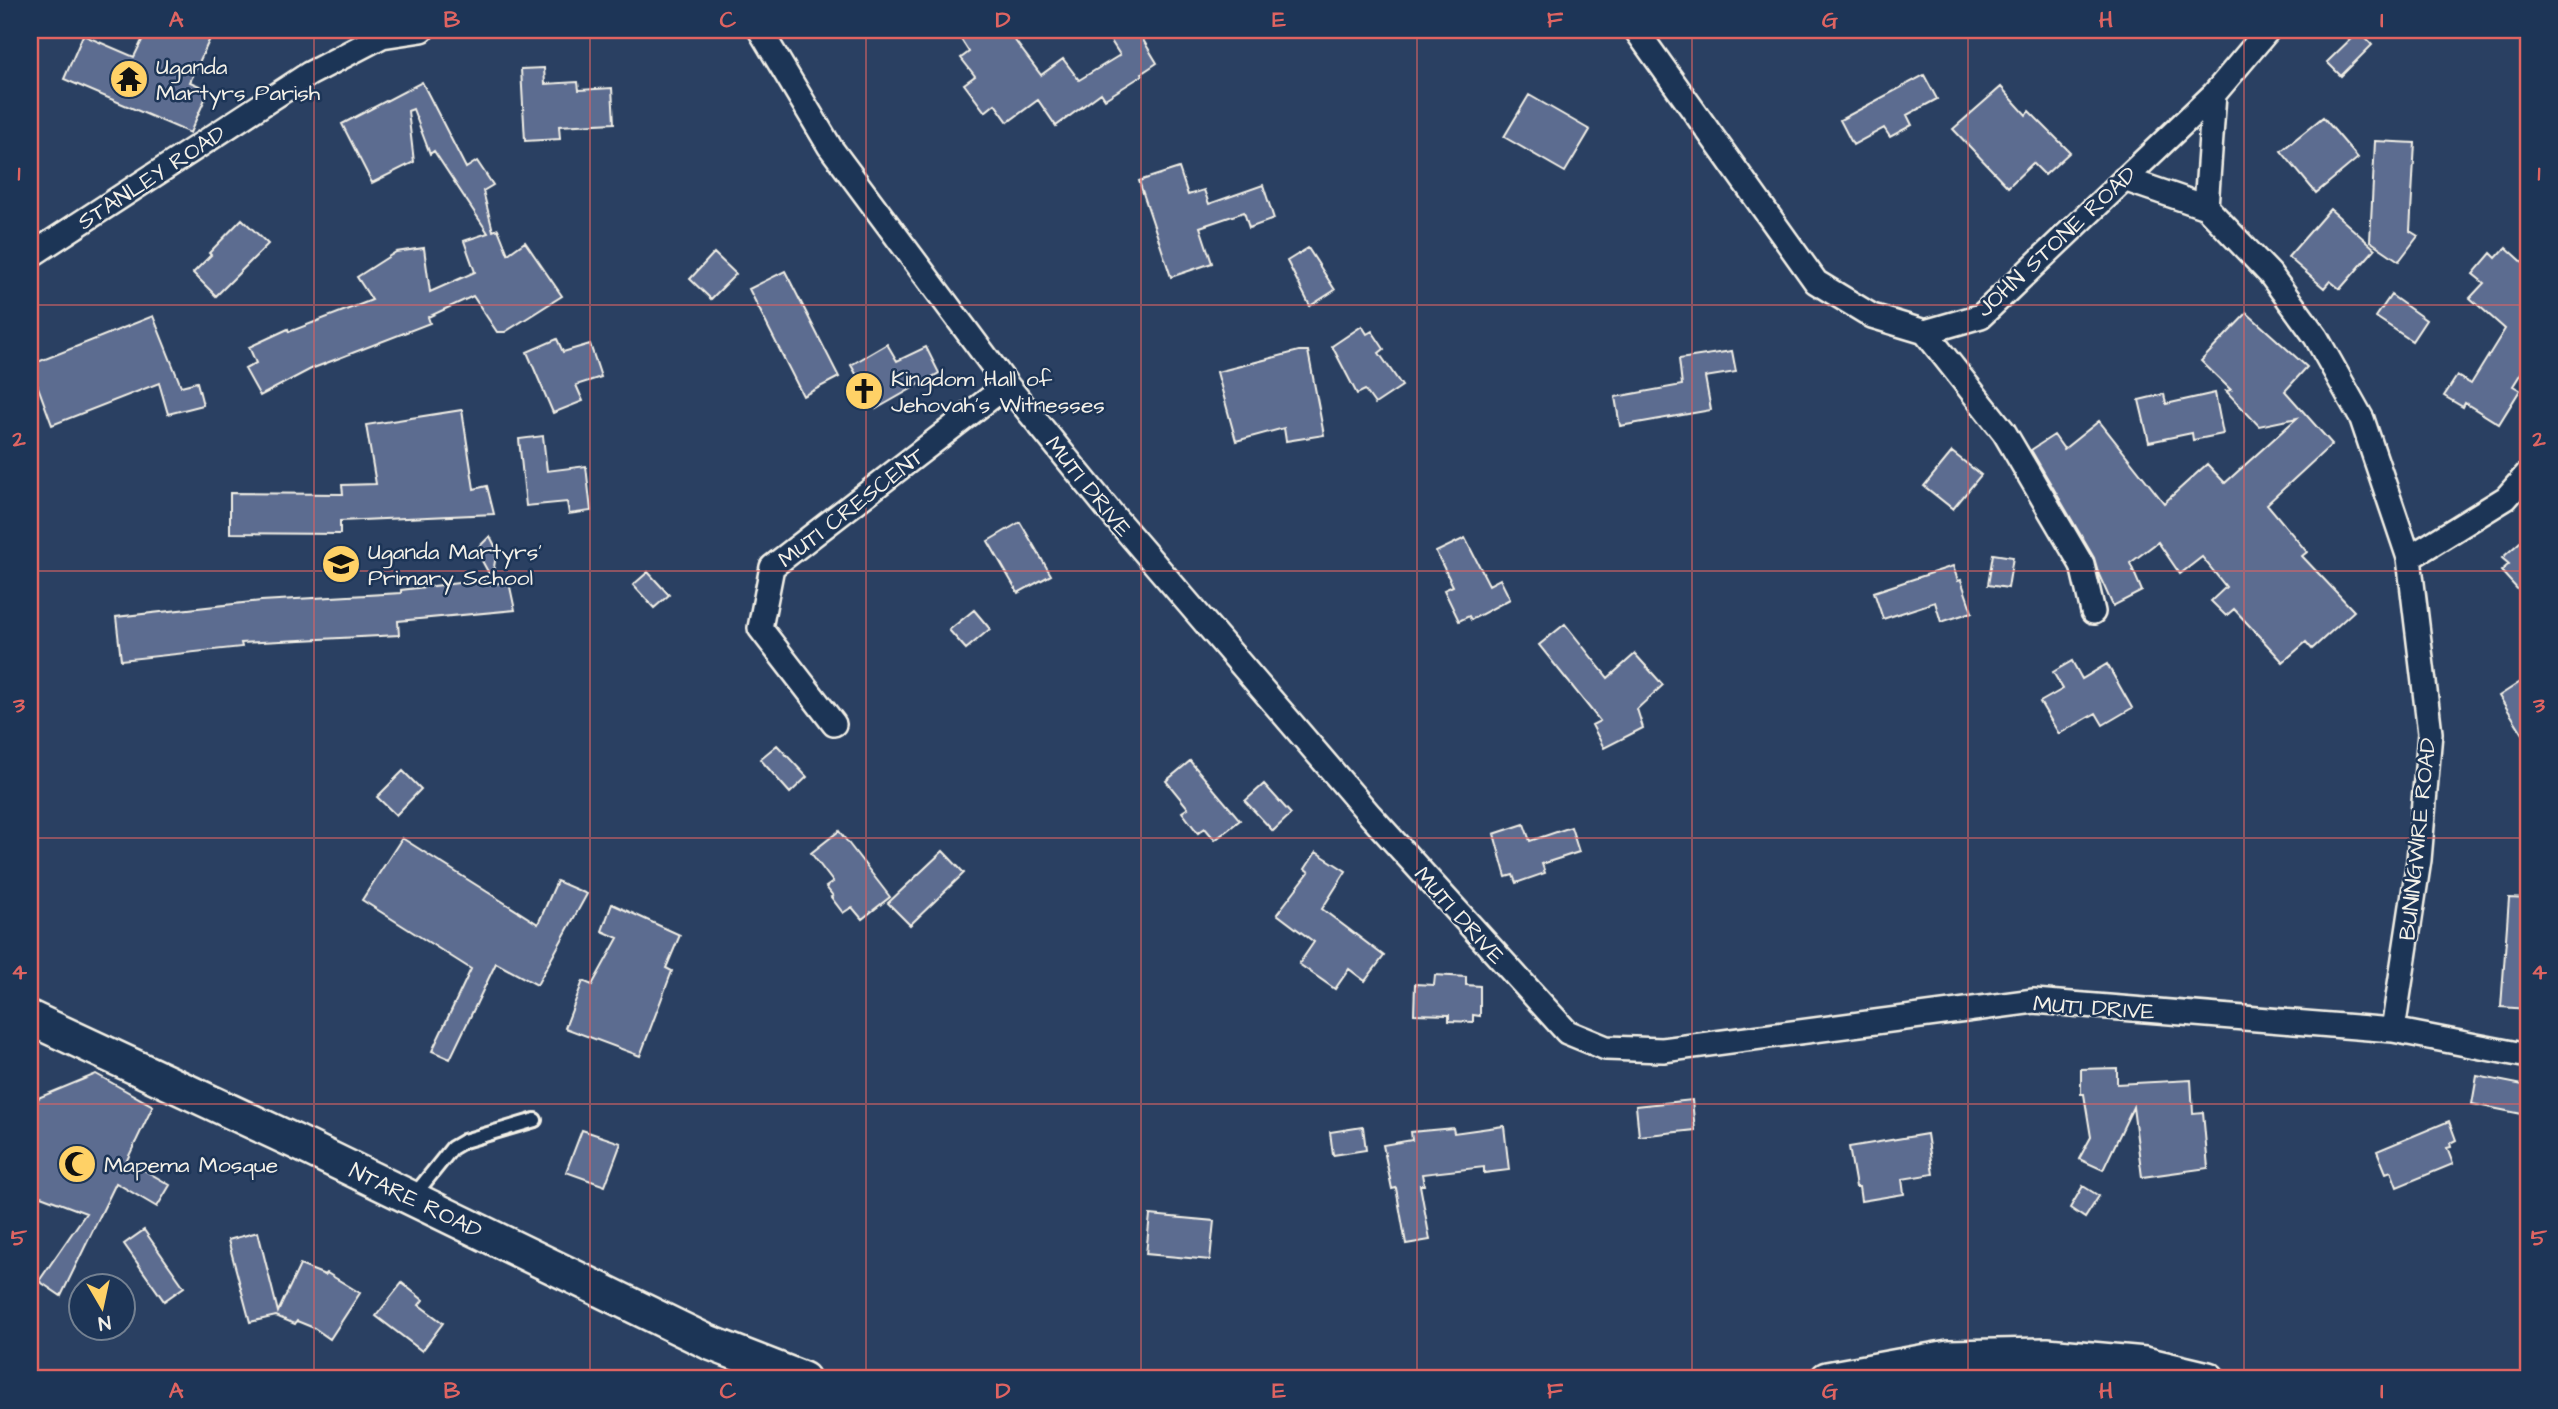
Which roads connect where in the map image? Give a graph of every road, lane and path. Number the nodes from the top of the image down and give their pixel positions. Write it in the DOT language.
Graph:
graph roads {
  1 [pos="422,30"];
  2 [pos="760,30"];
  3 [pos="1636,30"];
  4 [pos="2268,30"];
  5 [pos="385,33"];
  6 [pos="2214,94"];
  7 [pos="2124,178"];
  8 [pos="2206,207"];
  9 [pos="30,256"];
  10 [pos="1925,332"];
  11 [pos="1007,385"];
  12 [pos="2528,472"];
  13 [pos="2409,558"];
  14 [pos="2093,612"];
  15 [pos="834,724"];
  16 [pos="30,1018"];
  17 [pos="2393,1030"];
  18 [pos="2528,1056"];
  19 [pos="535,1120"];
  20 [pos="412,1198"];
  21 [pos="1947,1368"];
  22 [pos="803,1379"];
  23 [pos="1827,1379"];
  24 [pos="2208,1379"];
  1 -- 5 [label="street, STANLEY ROAD"];
  2 -- 11 [label="street, MUTI DRIVE"];
  3 -- 10 [label="street"];
  4 -- 6 [label="street, JOHN STONE ROAD"];
  5 -- 9 [label="street, STANLEY ROAD"];
  6 -- 7 [label="street, JOHN STONE ROAD"];
  6 -- 8 [label="street"];
  7 -- 8 [label="street, BUNINGWIRE ROAD"];
  7 -- 10 [label="street, JOHN STONE ROAD"];
  8 -- 13 [label="street, BUNINGWIRE ROAD"];
  10 -- 14 [label="street"];
  11 -- 15 [label="street, MUTI CRESCENT"];
  11 -- 17 [label="street, MUTI DRIVE"];
  12 -- 13 [label="street"];
  13 -- 17 [label="street, BUNINGWIRE ROAD"];
  16 -- 20 [label="main road, NTARE ROAD"];
  17 -- 18 [label="street, MUTI DRIVE"];
  19 -- 20 [label="lane"];
  20 -- 22 [label="main road, NTARE ROAD"];
  21 -- 23 [label="main road"];
  21 -- 24 [label="main road"];
}
